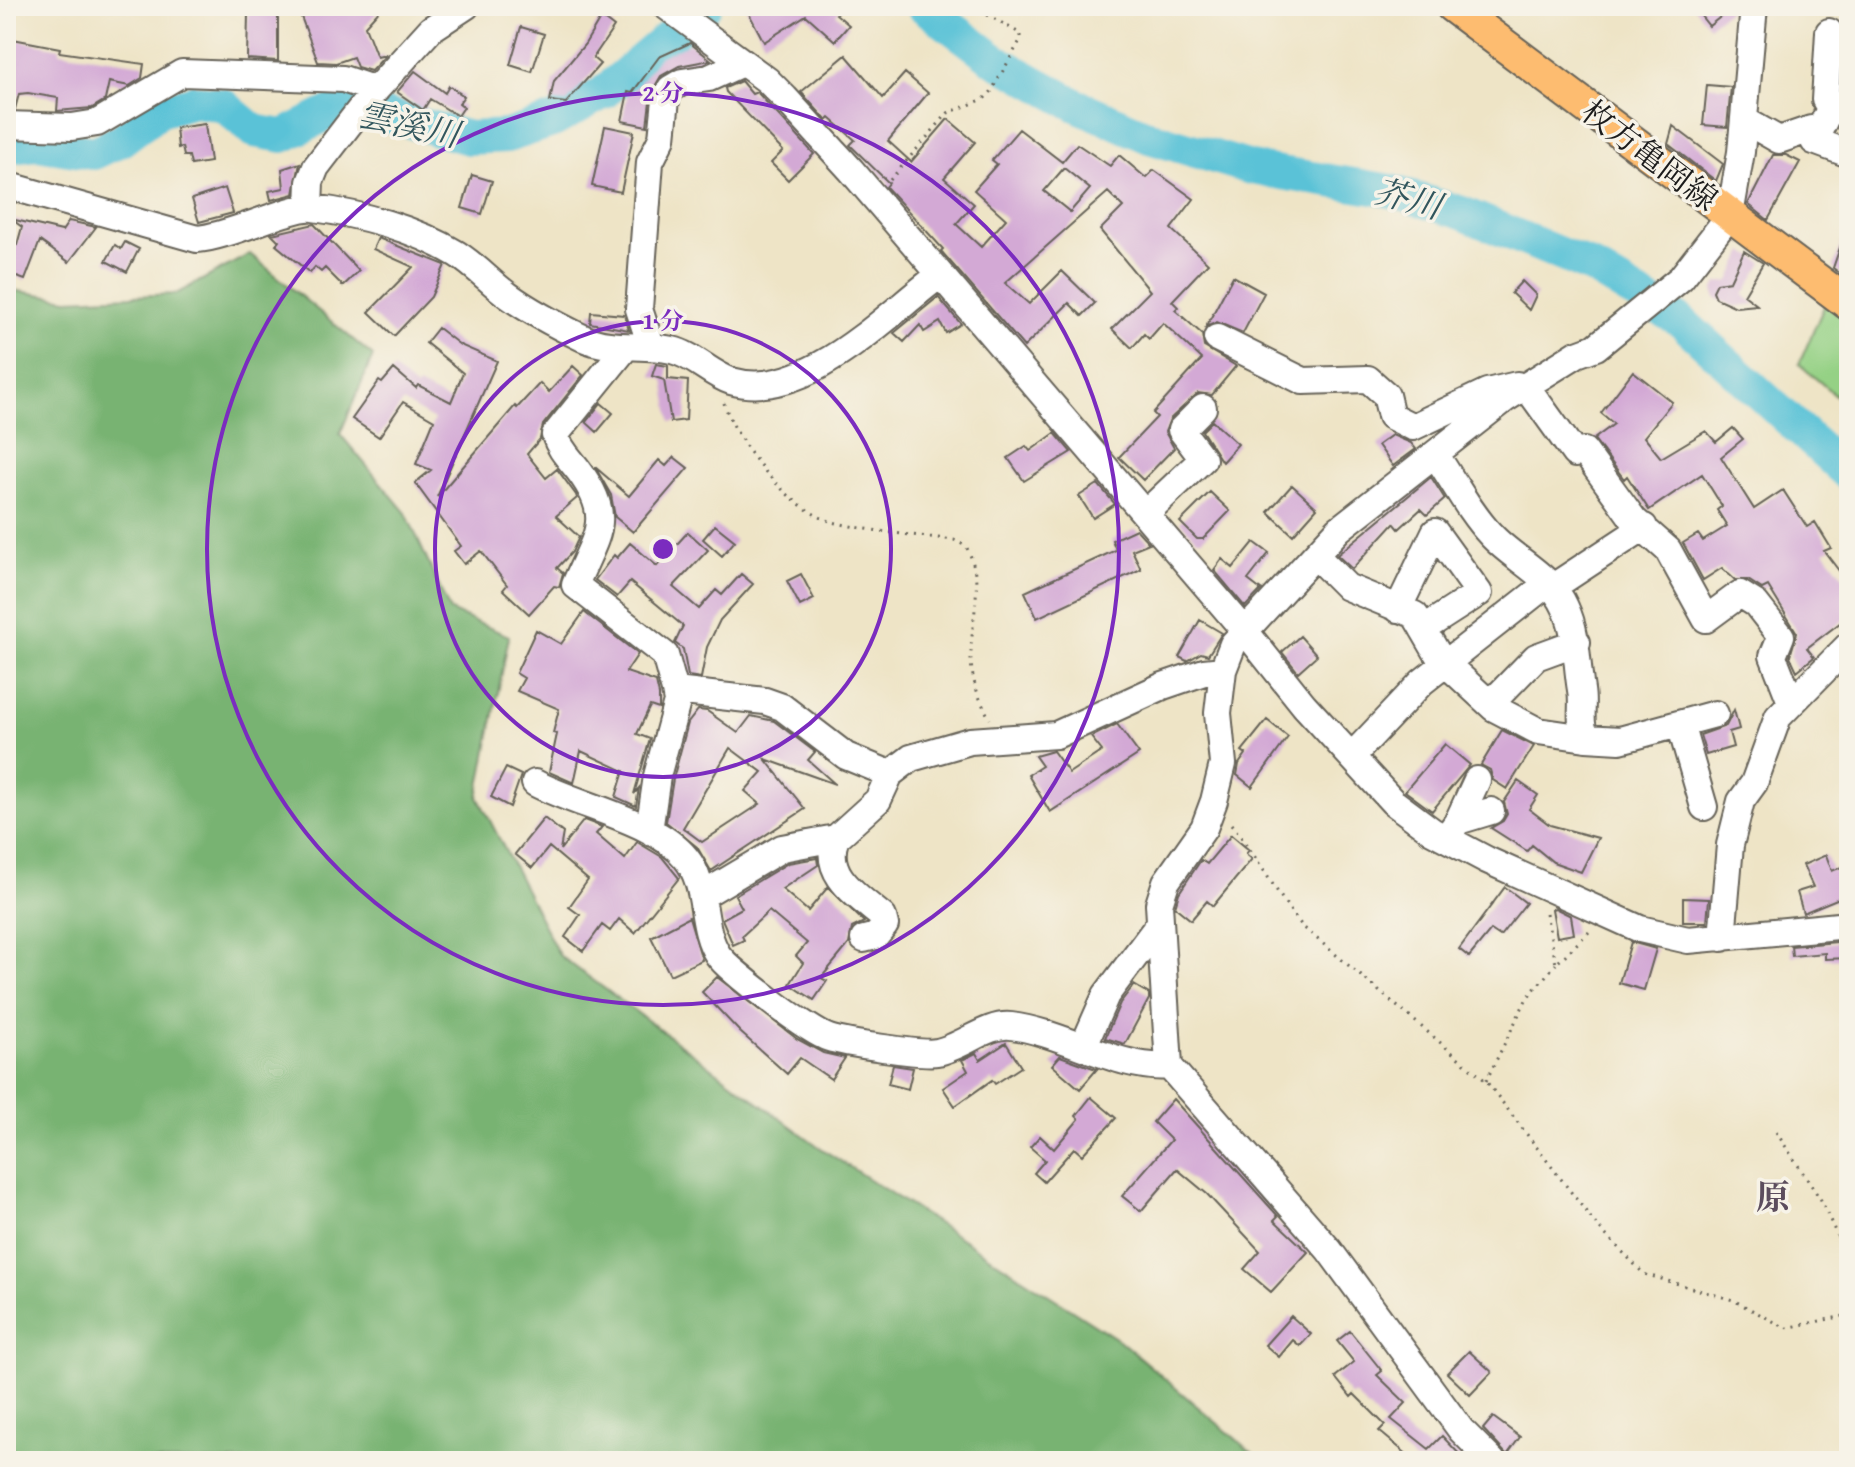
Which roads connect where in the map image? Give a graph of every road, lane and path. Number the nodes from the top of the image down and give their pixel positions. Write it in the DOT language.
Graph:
graph roads {
  1 [pos="466,6"];
  2 [pos="972,6"];
  3 [pos="1452,6"];
  4 [pos="1754,6"];
  5 [pos="673,10"];
  6 [pos="1829,32"];
  7 [pos="742,63"];
  8 [pos="374,92"];
  9 [pos="1751,124"];
  10 [pos="6,125"];
  11 [pos="1814,141"];
  12 [pos="1849,154"];
  13 [pos="6,185"];
  14 [pos="874,198"];
  15 [pos="309,207"];
  16 [pos="1730,215"];
  17 [pos="940,275"];
  18 [pos="1815,278"];
  19 [pos="1849,286"];
  20 [pos="1849,304"];
  21 [pos="1217,338"];
  22 [pos="638,346"];
  23 [pos="724,377"];
  24 [pos="1531,383"];
  25 [pos="1203,408"];
  26 [pos="1435,454"];
  27 [pos="1145,514"];
  28 [pos="1644,527"];
  29 [pos="1315,555"];
  30 [pos="1550,585"];
  31 [pos="1398,609"];
  32 [pos="1423,629"];
  33 [pos="1245,631"];
  34 [pos="1577,642"];
  35 [pos="1848,646"];
  36 [pos="1446,665"];
  37 [pos="1223,670"];
  38 [pos="675,691"];
  39 [pos="1487,701"];
  40 [pos="1791,702"];
  41 [pos="1715,714"];
  42 [pos="1680,724"];
  43 [pos="1586,738"];
  44 [pos="1007,740"];
  45 [pos="1352,756"];
  46 [pos="890,774"];
  47 [pos="1477,780"];
  48 [pos="535,783"];
  49 [pos="1212,806"];
  50 [pos="1704,807"];
  51 [pos="1491,811"];
  52 [pos="1452,829"];
  53 [pos="653,833"];
  54 [pos="836,838"];
  55 [pos="1541,886"];
  56 [pos="703,895"];
  57 [pos="1608,914"];
  58 [pos="1160,923"];
  59 [pos="1849,925"];
  60 [pos="1722,938"];
  61 [pos="864,939"];
  62 [pos="1556,964"];
  63 [pos="1084,1045"];
  64 [pos="1169,1066"];
  65 [pos="1486,1081"];
  66 [pos="1776,1132"];
  67 [pos="1849,1262"];
  68 [pos="1849,1315"];
  69 [pos="1492,1461"];
  1 -- 8 [label="street"];
  2 -- 14 [label="path"];
  3 -- 16 [label="main road, 枚方亀岡線"];
  4 -- 16 [label="street"];
  5 -- 7 [label="street"];
  6 -- 11 [label="street"];
  7 -- 14 [label="street"];
  7 -- 22 [label="street"];
  8 -- 10 [label="street"];
  8 -- 15 [label="street"];
  9 -- 11 [label="street"];
  11 -- 12 [label="street"];
  13 -- 15 [label="street"];
  14 -- 17 [label="street"];
  15 -- 22 [label="street"];
  16 -- 18 [label="main road, 枚方亀岡線"];
  16 -- 24 [label="street"];
  17 -- 23 [label="street"];
  17 -- 27 [label="street"];
  18 -- 19 [label="street"];
  18 -- 20 [label="main road, 枚方亀岡線"];
  21 -- 24 [label="street"];
  22 -- 23 [label="street"];
  22 -- 38 [label="street"];
  23 -- 44 [label="path"];
  24 -- 26 [label="street"];
  24 -- 28 [label="street"];
  25 -- 27 [label="street"];
  26 -- 29 [label="street"];
  26 -- 30 [label="street"];
  27 -- 33 [label="street"];
  28 -- 30 [label="street"];
  28 -- 40 [label="street"];
  29 -- 31 [label="street"];
  29 -- 33 [label="street"];
  30 -- 34 [label="street"];
  30 -- 36 [label="street"];
  31 -- 32 [label="street"];
  31 -- 32 [label="street"];
  32 -- 36 [label="street"];
  33 -- 37 [label="street"];
  33 -- 45 [label="street"];
  34 -- 39 [label="street"];
  34 -- 43 [label="street"];
  35 -- 40 [label="street"];
  36 -- 39 [label="street"];
  36 -- 45 [label="street"];
  37 -- 44 [label="street"];
  37 -- 49 [label="street"];
  38 -- 46 [label="street"];
  38 -- 53 [label="street"];
  39 -- 43 [label="street"];
  40 -- 60 [label="street"];
  41 -- 42 [label="street"];
  42 -- 43 [label="street"];
  42 -- 50 [label="street"];
  44 -- 46 [label="street"];
  45 -- 52 [label="street"];
  46 -- 54 [label="street"];
  47 -- 52 [label="street"];
  48 -- 53 [label="street"];
  49 -- 58 [label="street"];
  49 -- 65 [label="path"];
  51 -- 52 [label="street"];
  52 -- 55 [label="street"];
  53 -- 56 [label="street"];
  54 -- 56 [label="street"];
  54 -- 61 [label="street"];
  55 -- 57 [label="street"];
  55 -- 62 [label="path"];
  56 -- 63 [label="street"];
  57 -- 60 [label="street"];
  57 -- 62 [label="path"];
  58 -- 63 [label="street"];
  58 -- 64 [label="street"];
  59 -- 60 [label="street"];
  62 -- 65 [label="path"];
  63 -- 64 [label="street"];
  64 -- 69 [label="street"];
  65 -- 68 [label="path"];
  66 -- 67 [label="path"];
}
